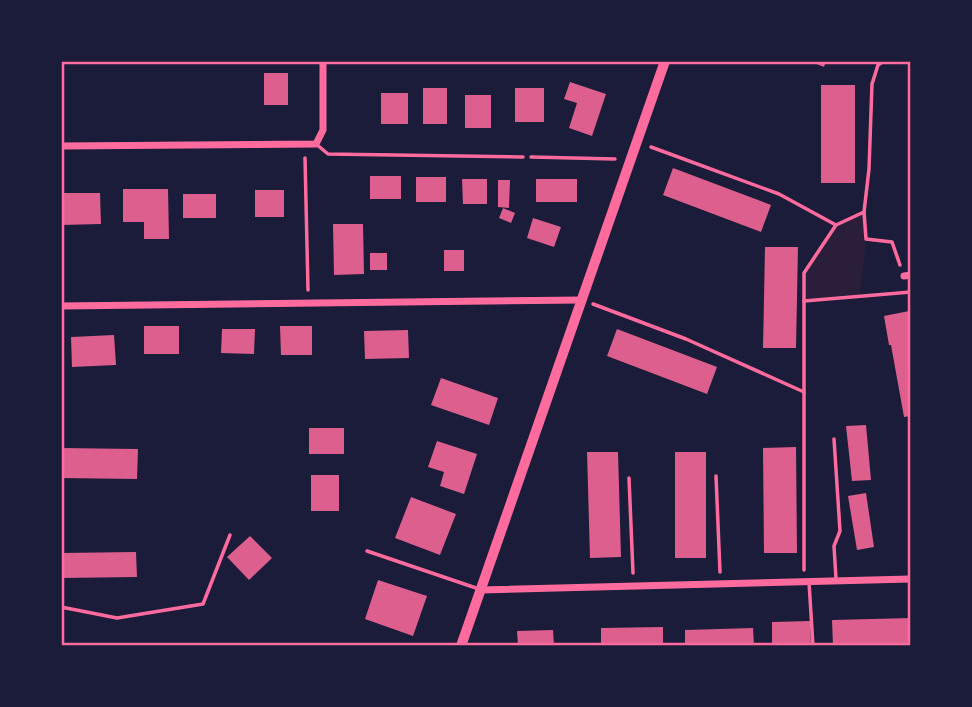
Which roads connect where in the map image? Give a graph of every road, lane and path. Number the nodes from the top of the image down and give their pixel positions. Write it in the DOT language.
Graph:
graph roads {
  1 [pos="323,61"];
  2 [pos="665,61"];
  3 [pos="874,61"];
  4 [pos="884,61"];
  5 [pos="878,65"];
  6 [pos="637,142"];
  7 [pos="316,144"];
  8 [pos="304,145"];
  9 [pos="61,146"];
  10 [pos="523,157"];
  11 [pos="631,160"];
  12 [pos="864,212"];
  13 [pos="836,225"];
  14 [pos="907,276"];
  15 [pos="911,292"];
  16 [pos="582,300"];
  17 [pos="804,301"];
  18 [pos="308,302"];
  19 [pos="61,306"];
  20 [pos="804,393"];
  21 [pos="834,439"];
  22 [pos="716,476"];
  23 [pos="629,478"];
  24 [pos="230,535"];
  25 [pos="367,551"];
  26 [pos="911,579"];
  27 [pos="836,581"];
  28 [pos="807,582"];
  29 [pos="720,584"];
  30 [pos="634,586"];
  31 [pos="481,590"];
  32 [pos="61,607"];
  33 [pos="461,646"];
  34 [pos="813,646"];
  1 -- 7 [label="street"];
  2 -- 6 [label="main road"];
  3 -- 5 [label="path"];
  4 -- 5 [label="path"];
  5 -- 12 [label="path"];
  6 -- 11 [label="main road"];
  6 -- 13 [label="path"];
  7 -- 8 [label="street"];
  7 -- 10 [label="lane"];
  8 -- 9 [label="street"];
  8 -- 18 [label="path"];
  10 -- 11 [label="path"];
  11 -- 16 [label="main road"];
  12 -- 13 [label="path"];
  12 -- 14 [label="path"];
  13 -- 17 [label="path"];
  15 -- 17 [label="path"];
  16 -- 18 [label="street"];
  16 -- 20 [label="path"];
  16 -- 31 [label="main road"];
  17 -- 20 [label="path"];
  18 -- 19 [label="street"];
  20 -- 28 [label="path"];
  21 -- 27 [label="lane"];
  22 -- 29 [label="path"];
  23 -- 30 [label="path"];
  24 -- 32 [label="path"];
  25 -- 31 [label="lane"];
  26 -- 27 [label="street"];
  27 -- 28 [label="street"];
  28 -- 29 [label="street"];
  28 -- 34 [label="lane"];
  29 -- 30 [label="street"];
  30 -- 31 [label="street"];
  31 -- 33 [label="main road"];
}
